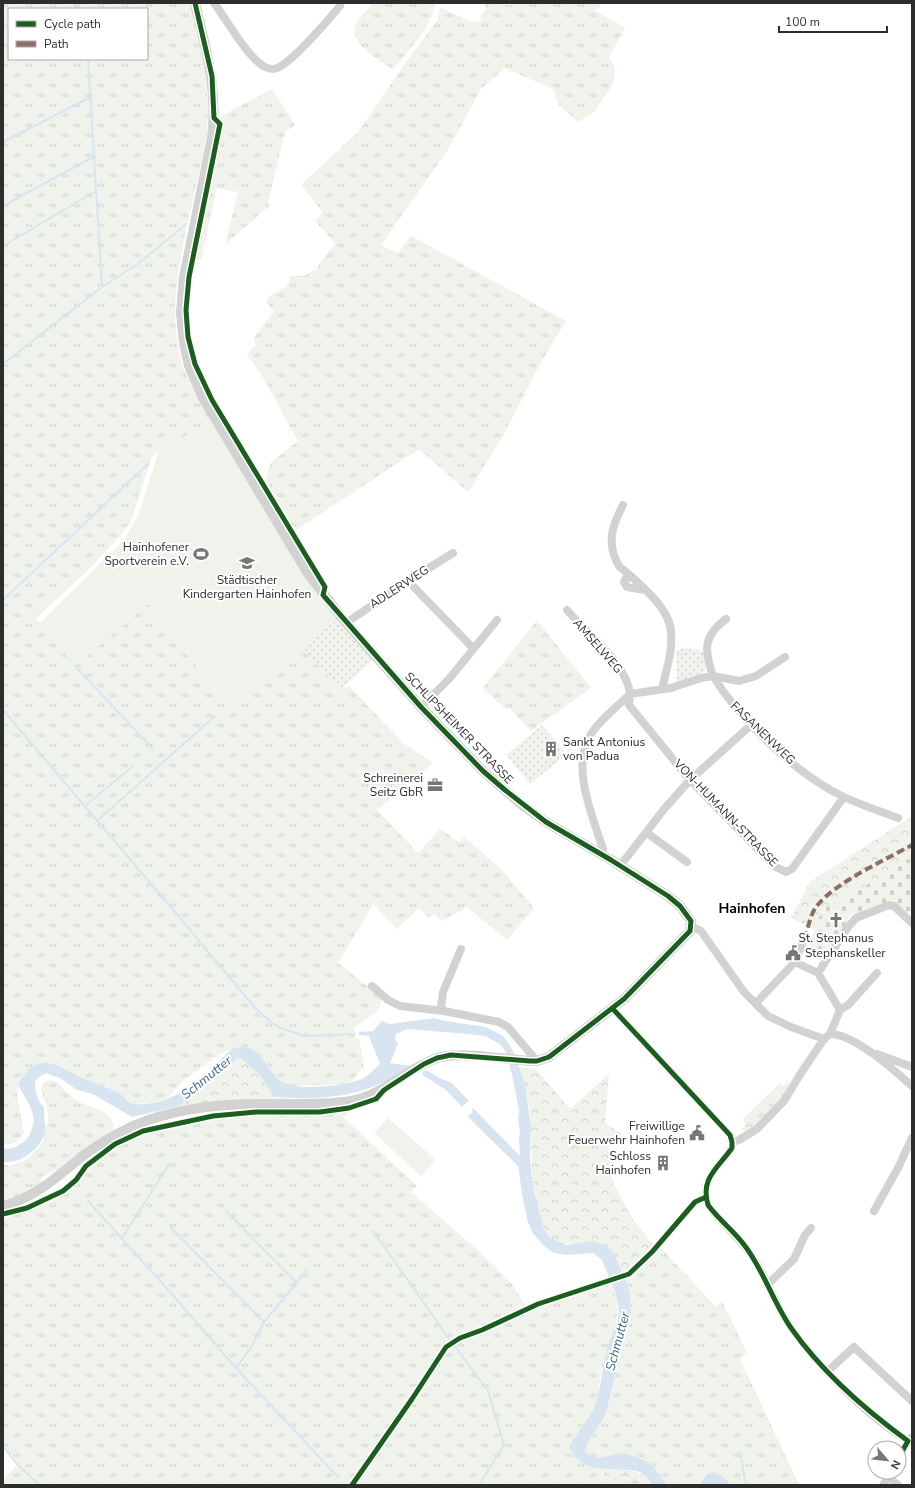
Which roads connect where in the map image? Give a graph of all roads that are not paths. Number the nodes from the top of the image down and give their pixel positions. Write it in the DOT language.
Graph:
graph roads {
  1 [pos="195,3"];
  2 [pos="214,3"];
  3 [pos="340,3"];
  4 [pos="622,505"];
  5 [pos="454,553"];
  6 [pos="408,581"];
  7 [pos="567,610"];
  8 [pos="726,619"];
  9 [pos="497,620"];
  10 [pos="346,623"];
  11 [pos="473,648"];
  12 [pos="785,657"];
  13 [pos="713,676"];
  14 [pos="662,689"];
  15 [pos="630,694"];
  16 [pos="421,707"];
  17 [pos="751,725"];
  18 [pos="690,780"];
  19 [pos="844,797"];
  20 [pos="898,818"];
  21 [pos="647,833"];
  22 [pos="602,854"];
  23 [pos="687,862"];
  24 [pos="620,866"];
  25 [pos="912,923"];
  26 [pos="691,926"];
  27 [pos="804,939"];
  28 [pos="461,949"];
  29 [pos="795,962"];
  30 [pos="818,973"];
  31 [pos="877,973"];
  32 [pos="372,986"];
  33 [pos="756,1003"];
  34 [pos="612,1008"];
  35 [pos="840,1010"];
  36 [pos="444,1011"];
  37 [pos="827,1037"];
  38 [pos="869,1050"];
  39 [pos="533,1061"];
  40 [pos="912,1067"];
  41 [pos="912,1086"];
  42 [pos="912,1138"];
  43 [pos="732,1142"];
  44 [pos="3,1206"];
  45 [pos="874,1211"];
  46 [pos="810,1228"];
  47 [pos="767,1285"];
  48 [pos="828,1371"];
  49 [pos="912,1401"];
  50 [pos="911,1440"];
  1 -- 10 [label="street, SCHLIPSHEIMER STRASSE"];
  2 -- 3 [label="street"];
  4 -- 14 [label="street"];
  5 -- 6 [label="street, ADLERWEG"];
  6 -- 10 [label="street, ADLERWEG"];
  6 -- 11 [label="street"];
  7 -- 15 [label="street, AMSELWEG"];
  8 -- 13 [label="street, FASANENWEG"];
  9 -- 11 [label="street"];
  10 -- 16 [label="street, SCHLIPSHEIMER STRASSE"];
  11 -- 16 [label="street"];
  12 -- 13 [label="street"];
  13 -- 14 [label="street"];
  13 -- 17 [label="street, FASANENWEG"];
  14 -- 15 [label="street"];
  15 -- 18 [label="street, VON-HUMANN-STRASSE"];
  15 -- 22 [label="street"];
  16 -- 22 [label="street, SCHLIPSHEIMER STRASSE"];
  17 -- 18 [label="street"];
  17 -- 19 [label="street, FASANENWEG"];
  18 -- 19 [label="street, VON-HUMANN-STRASSE"];
  18 -- 21 [label="street"];
  19 -- 20 [label="street, FASANENWEG"];
  21 -- 23 [label="street"];
  21 -- 24 [label="street"];
  22 -- 24 [label="street, SCHLIPSHEIMER STRASSE"];
  24 -- 26 [label="street, SCHLIPSHEIMER STRASSE"];
  25 -- 30 [label="street"];
  26 -- 33 [label="street"];
  26 -- 34 [label="street"];
  27 -- 29 [label="street"];
  28 -- 36 [label="street"];
  29 -- 30 [label="street"];
  29 -- 33 [label="street"];
  30 -- 35 [label="street"];
  31 -- 35 [label="street"];
  32 -- 36 [label="street"];
  33 -- 37 [label="street"];
  34 -- 39 [label="street"];
  34 -- 43 [label="street"];
  35 -- 37 [label="street"];
  36 -- 39 [label="street"];
  37 -- 38 [label="street"];
  37 -- 43 [label="street"];
  38 -- 40 [label="street"];
  38 -- 41 [label="street"];
  39 -- 44 [label="street"];
  42 -- 45 [label="street"];
  43 -- 47 [label="street"];
  46 -- 47 [label="street"];
  47 -- 48 [label="street"];
  48 -- 49 [label="street"];
  48 -- 50 [label="street"];
}
